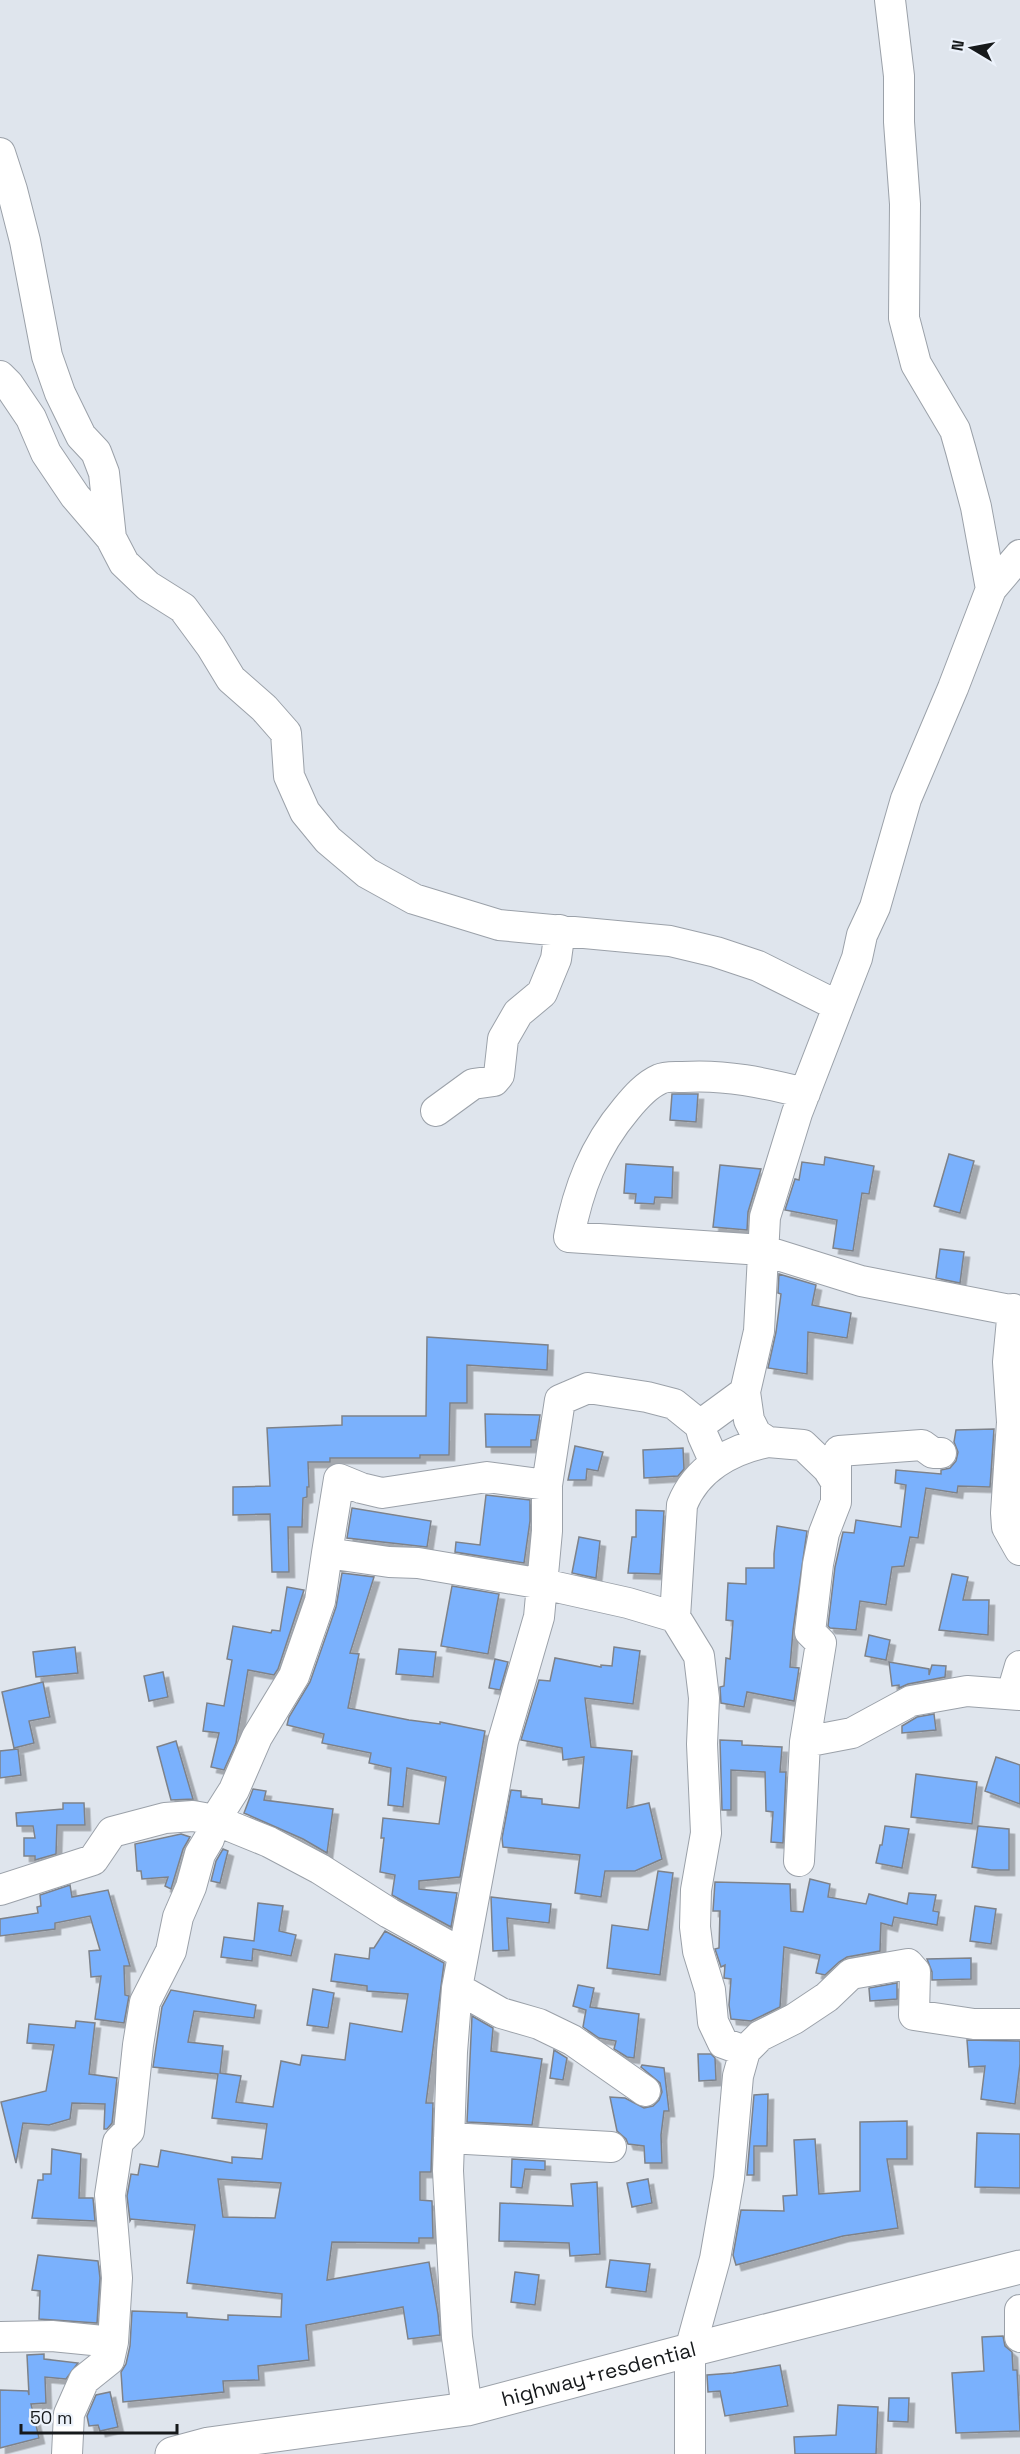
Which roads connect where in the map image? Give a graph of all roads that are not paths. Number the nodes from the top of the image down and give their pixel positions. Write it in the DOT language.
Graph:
graph roads {
  1 [pos="890,0"];
  2 [pos="0,153"];
  3 [pos="0,376"];
  4 [pos="111,538"];
  5 [pos="1020,555"];
  6 [pos="991,589"];
  7 [pos="560,930"];
  8 [pos="838,1006"];
  9 [pos="805,1093"];
  10 [pos="436,1111"];
  11 [pos="762,1250"];
  12 [pos="1017,1310"];
  13 [pos="745,1392"];
  14 [pos="700,1425"];
  15 [pos="768,1442"];
  16 [pos="941,1453"];
  17 [pos="715,1463"];
  18 [pos="836,1482"];
  19 [pos="548,1485"];
  20 [pos="1020,1550"];
  21 [pos="327,1553"];
  22 [pos="543,1584"];
  23 [pos="675,1617"];
  24 [pos="1017,1685"];
  25 [pos="805,1742"];
  26 [pos="215,1820"];
  27 [pos="799,1861"];
  28 [pos="0,1890"];
  29 [pos="463,1954"];
  30 [pos="457,1988"];
  31 [pos="1020,2024"];
  32 [pos="745,2051"];
  33 [pos="645,2091"];
  34 [pos="448,2138"];
  35 [pos="611,2147"];
  36 [pos="1020,2267"];
  37 [pos="1020,2310"];
  38 [pos="0,2337"];
  39 [pos="1020,2337"];
  40 [pos="113,2342"];
  41 [pos="690,2350"];
  42 [pos="467,2409"];
  43 [pos="66,2454"];
  44 [pos="172,2454"];
  45 [pos="690,2454"];
  1 -- 6 [label="street"];
  2 -- 4 [label="street"];
  3 -- 4 [label="street"];
  4 -- 7 [label="street"];
  5 -- 6 [label="street"];
  6 -- 8 [label="street"];
  7 -- 8 [label="street"];
  7 -- 10 [label="street"];
  8 -- 9 [label="street"];
  9 -- 11 [label="street"];
  9 -- 11 [label="street"];
  11 -- 12 [label="street"];
  11 -- 13 [label="street"];
  12 -- 20 [label="street"];
  13 -- 14 [label="street"];
  13 -- 15 [label="street"];
  14 -- 17 [label="street"];
  14 -- 19 [label="street"];
  15 -- 17 [label="street"];
  15 -- 18 [label="street"];
  16 -- 18 [label="street"];
  17 -- 23 [label="street"];
  18 -- 25 [label="street"];
  19 -- 21 [label="street"];
  19 -- 22 [label="street"];
  21 -- 22 [label="street"];
  21 -- 26 [label="street"];
  22 -- 23 [label="street"];
  22 -- 29 [label="street"];
  23 -- 32 [label="street"];
  24 -- 25 [label="street"];
  25 -- 27 [label="street"];
  26 -- 28 [label="street"];
  26 -- 29 [label="street"];
  26 -- 40 [label="street"];
  29 -- 30 [label="street"];
  30 -- 33 [label="street"];
  30 -- 34 [label="street"];
  31 -- 32 [label="street"];
  32 -- 41 [label="street"];
  34 -- 35 [label="street"];
  34 -- 42 [label="street"];
  36 -- 41 [label="highway, highway+resdential"];
  37 -- 39 [label="street"];
  38 -- 40 [label="street"];
  40 -- 43 [label="street"];
  41 -- 42 [label="highway, highway+resdential"];
  41 -- 45 [label="street"];
  42 -- 44 [label="highway, highway+resdential"];
}
